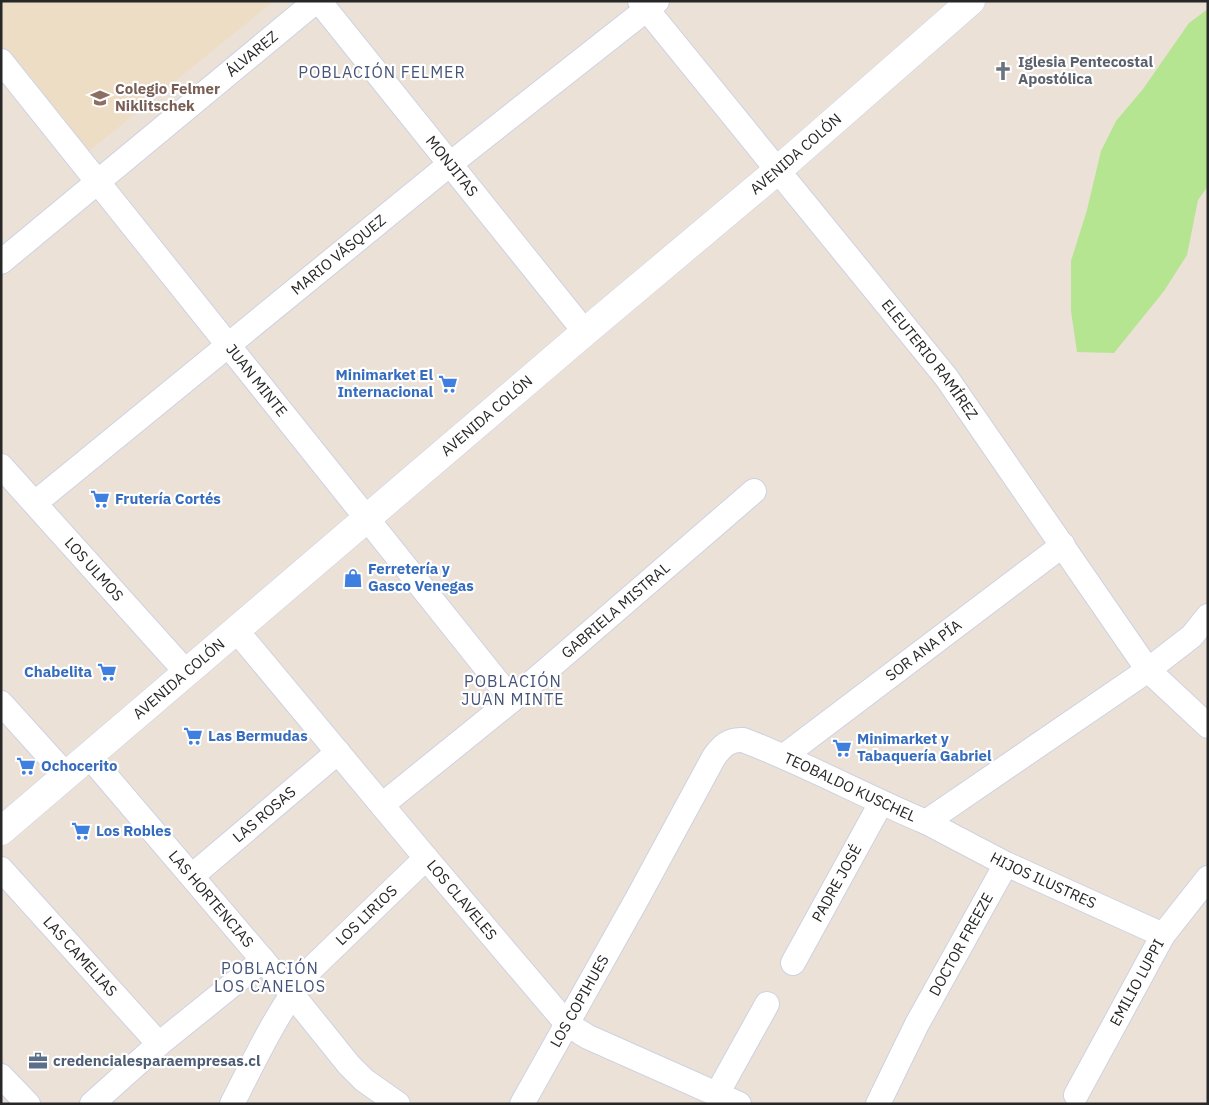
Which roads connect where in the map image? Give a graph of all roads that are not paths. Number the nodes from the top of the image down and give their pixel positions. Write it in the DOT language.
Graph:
graph roads {
  1 [pos="317,1"];
  2 [pos="971,1"];
  3 [pos="648,4"];
  4 [pos="1,61"];
  5 [pos="450,164"];
  6 [pos="778,170"];
  7 [pos="97,182"];
  8 [pos="1,262"];
  9 [pos="585,332"];
  10 [pos="228,345"];
  11 [pos="1,466"];
  12 [pos="754,491"];
  13 [pos="35,503"];
  14 [pos="366,518"];
  15 [pos="1063,545"];
  16 [pos="1208,616"];
  17 [pos="236,630"];
  18 [pos="1148,670"];
  19 [pos="186,672"];
  20 [pos="512,700"];
  21 [pos="1,703"];
  22 [pos="1208,726"];
  23 [pos="338,752"];
  24 [pos="89,756"];
  25 [pos="784,756"];
  26 [pos="66,775"];
  27 [pos="880,803"];
  28 [pos="382,805"];
  29 [pos="926,822"];
  30 [pos="1,831"];
  31 [pos="426,858"];
  32 [pos="1006,864"];
  33 [pos="1,868"];
  34 [pos="192,876"];
  35 [pos="1208,878"];
  36 [pos="637,899"];
  37 [pos="1163,935"];
  38 [pos="263,960"];
  39 [pos="793,963"];
  40 [pos="291,993"];
  41 [pos="767,1004"];
  42 [pos="567,1024"];
  43 [pos="159,1044"];
  44 [pos="1,1076"];
  45 [pos="717,1094"];
  46 [pos="1076,1095"];
  47 [pos="28,1104"];
  48 [pos="92,1104"];
  49 [pos="232,1104"];
  50 [pos="398,1104"];
  51 [pos="522,1104"];
  52 [pos="739,1104"];
  53 [pos="878,1104"];
  1 -- 5 [label="street, MONJITAS"];
  1 -- 7 [label="street, ÁLVAREZ"];
  2 -- 6 [label="main road, AVENIDA COLÓN"];
  3 -- 5 [label="street, MARIO VÁSQUEZ"];
  3 -- 6 [label="street, ELEUTERIO RAMÍREZ"];
  4 -- 7 [label="street, JUAN MINTE"];
  5 -- 9 [label="street, MONJITAS"];
  5 -- 10 [label="street, MARIO VÁSQUEZ"];
  6 -- 9 [label="main road, AVENIDA COLÓN"];
  6 -- 15 [label="street, ELEUTERIO RAMÍREZ"];
  7 -- 8 [label="street, ÁLVAREZ"];
  7 -- 10 [label="street, JUAN MINTE"];
  9 -- 14 [label="main road, AVENIDA COLÓN"];
  10 -- 13 [label="street, MARIO VÁSQUEZ"];
  10 -- 14 [label="street, JUAN MINTE"];
  11 -- 13 [label="street, LOS ULMOS"];
  12 -- 20 [label="street, GABRIELA MISTRAL"];
  13 -- 19 [label="street, LOS ULMOS"];
  14 -- 17 [label="main road, AVENIDA COLÓN"];
  14 -- 20 [label="street, JUAN MINTE"];
  15 -- 18 [label="street, ELEUTERIO RAMÍREZ"];
  15 -- 25 [label="street, SOR ANA PÍA"];
  16 -- 18 [label="street, TEOBALDO KUSCHEL"];
  17 -- 19 [label="main road, AVENIDA COLÓN"];
  17 -- 23 [label="street, LOS CLAVELES"];
  18 -- 22 [label="street, ELEUTERIO RAMÍREZ"];
  18 -- 29 [label="street, TEOBALDO KUSCHEL"];
  19 -- 24 [label="main road, AVENIDA COLÓN"];
  20 -- 28 [label="street, GABRIELA MISTRAL"];
  21 -- 26 [label="street"];
  23 -- 28 [label="street, LOS CLAVELES"];
  23 -- 34 [label="street, LAS ROSAS"];
  24 -- 26 [label="main road, AVENIDA COLÓN"];
  24 -- 34 [label="street, LAS HORTENCIAS"];
  25 -- 27 [label="street, TEOBALDO KUSCHEL"];
  25 -- 36 [label="street, TEOBALDO KUSCHEL"];
  26 -- 30 [label="main road, AVENIDA COLÓN"];
  27 -- 29 [label="street, TEOBALDO KUSCHEL"];
  27 -- 39 [label="street, PADRE JOSÉ"];
  28 -- 31 [label="street, LOS CLAVELES"];
  29 -- 32 [label="street, HIJOS ILUSTRES"];
  31 -- 40 [label="street, LOS LIRIOS"];
  31 -- 42 [label="street, LOS CLAVELES"];
  32 -- 37 [label="street, HIJOS ILUSTRES"];
  32 -- 53 [label="street, DOCTOR FREEZE"];
  33 -- 43 [label="street, LAS CAMELIAS"];
  34 -- 38 [label="street, LAS HORTENCIAS"];
  35 -- 37 [label="street, EMILIO LUPPI"];
  36 -- 42 [label="street, LOS COPIHUES"];
  37 -- 46 [label="street, EMILIO LUPPI"];
  38 -- 40 [label="street, LAS HORTENCIAS"];
  38 -- 43 [label="street"];
  40 -- 49 [label="street, LOS LIRIOS"];
  40 -- 50 [label="street, LAS HORTENCIAS"];
  41 -- 45 [label="street"];
  42 -- 45 [label="street, LOS CLAVELES"];
  42 -- 51 [label="street, LOS COPIHUES"];
  43 -- 48 [label="street"];
  44 -- 47 [label="street"];
  45 -- 52 [label="street, LOS CLAVELES"];
}
